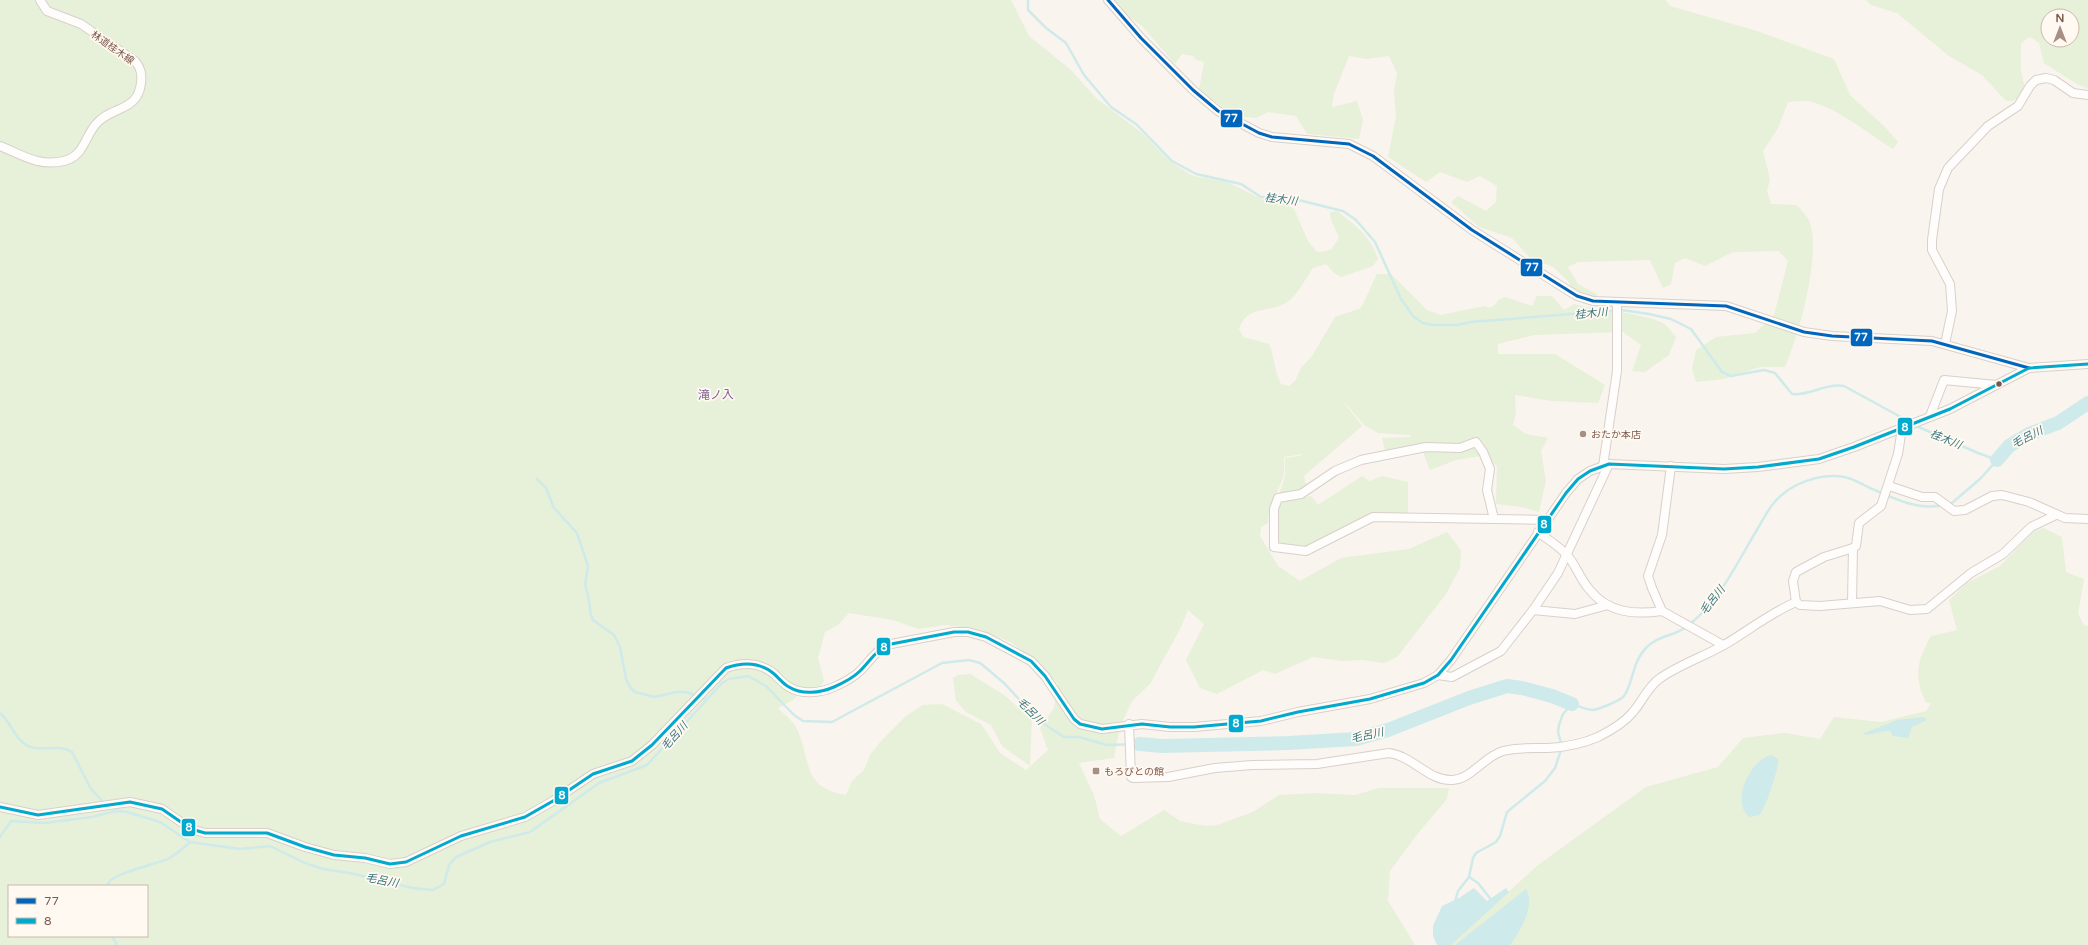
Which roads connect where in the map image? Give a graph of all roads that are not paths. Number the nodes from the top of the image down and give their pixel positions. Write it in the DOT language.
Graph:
graph roads {
  1 [pos="40,0"];
  2 [pos="1108,0"];
  3 [pos="2088,94"];
  4 [pos="0,146"];
  5 [pos="1617,303"];
  6 [pos="1945,344"];
  7 [pos="2088,364"];
  8 [pos="2029,368"];
  9 [pos="1996,385"];
  10 [pos="1930,416"];
  11 [pos="1903,427"];
  12 [pos="1606,465"];
  13 [pos="1671,466"];
  14 [pos="1888,487"];
  15 [pos="2056,515"];
  16 [pos="1494,519"];
  17 [pos="2088,519"];
  18 [pos="1546,520"];
  19 [pos="1538,532"];
  20 [pos="1853,548"];
  21 [pos="1567,555"];
  22 [pos="1796,602"];
  23 [pos="1852,602"];
  24 [pos="1608,605"];
  25 [pos="1533,610"];
  26 [pos="1662,611"];
  27 [pos="1723,645"];
  28 [pos="1438,675"];
  29 [pos="1129,727"];
  30 [pos="0,807"];
  1 -- 4 [label="street, 林道桂木線"];
  2 -- 5 [label="street"];
  3 -- 6 [label="street"];
  5 -- 6 [label="street"];
  5 -- 12 [label="street"];
  6 -- 8 [label="street"];
  7 -- 8 [label="street"];
  8 -- 9 [label="street"];
  9 -- 10 [label="street"];
  9 -- 10 [label="street"];
  10 -- 11 [label="street"];
  11 -- 13 [label="street"];
  11 -- 14 [label="street"];
  12 -- 13 [label="street"];
  12 -- 18 [label="street"];
  12 -- 21 [label="street"];
  13 -- 26 [label="street"];
  14 -- 15 [label="street"];
  14 -- 20 [label="street"];
  15 -- 17 [label="street"];
  15 -- 23 [label="street"];
  16 -- 16 [label="street"];
  16 -- 18 [label="street"];
  18 -- 19 [label="street"];
  19 -- 21 [label="street"];
  19 -- 28 [label="street"];
  20 -- 22 [label="street"];
  20 -- 23 [label="street"];
  21 -- 24 [label="street"];
  21 -- 25 [label="street"];
  22 -- 23 [label="street"];
  22 -- 27 [label="street"];
  24 -- 25 [label="street"];
  24 -- 26 [label="street"];
  25 -- 28 [label="street"];
  26 -- 27 [label="street"];
  27 -- 29 [label="street"];
  28 -- 29 [label="street"];
  29 -- 30 [label="street"];
}
